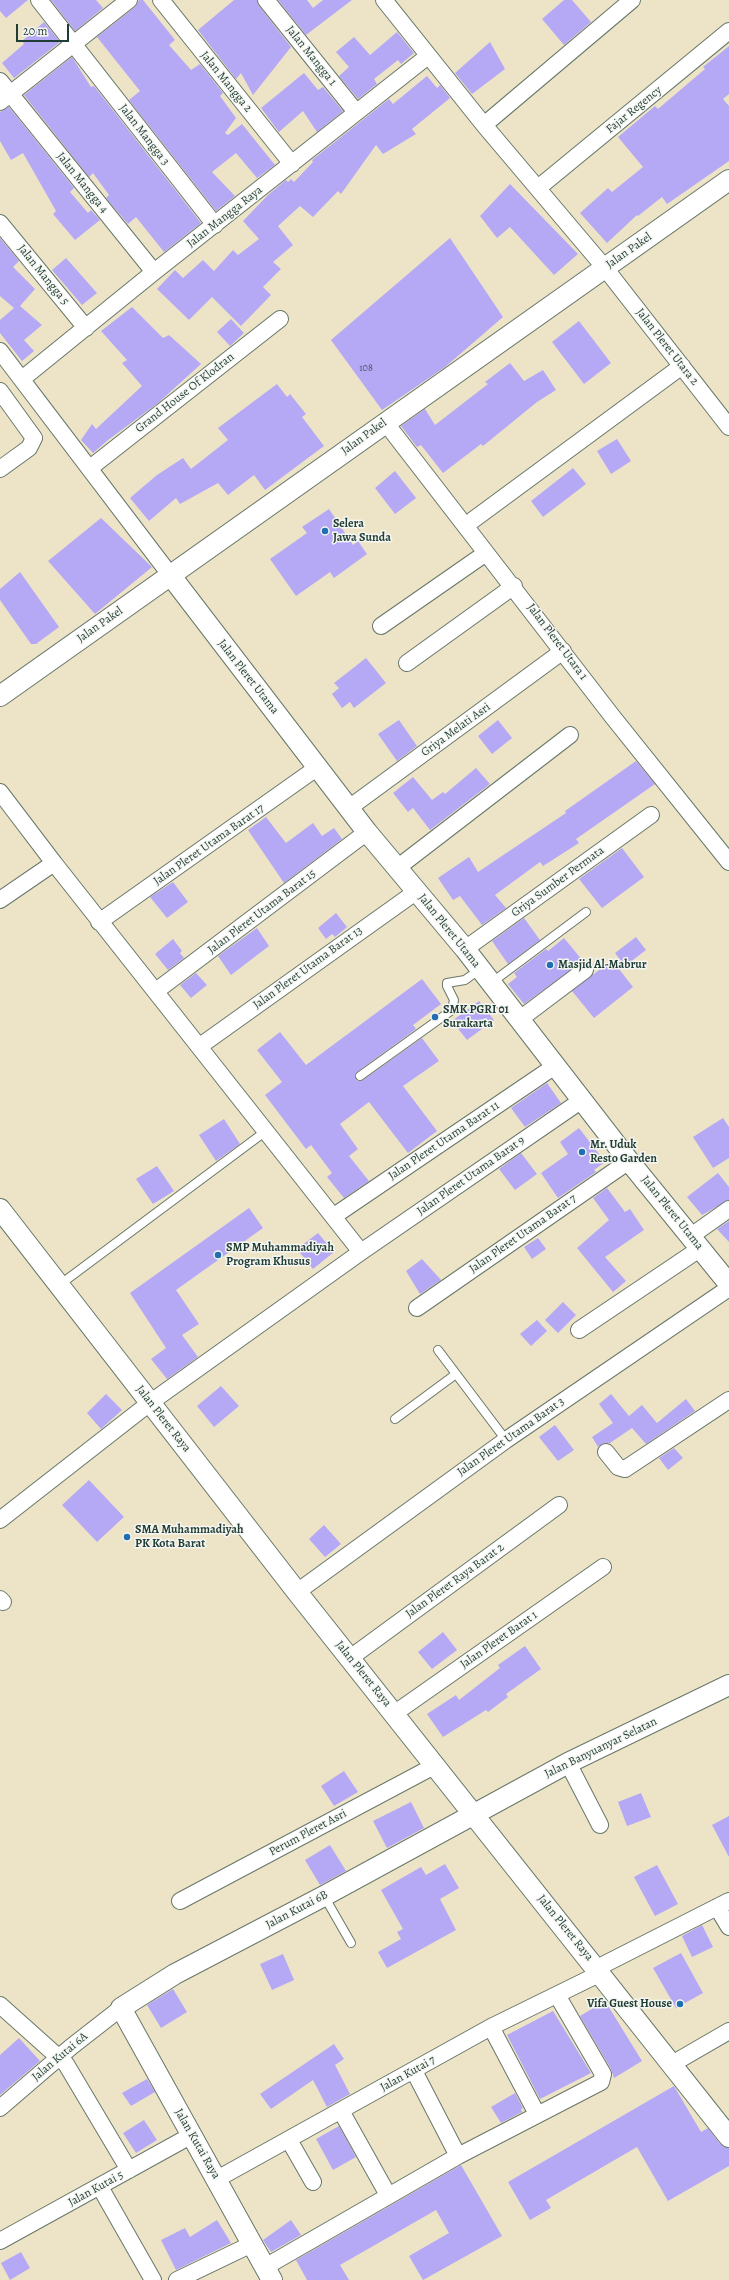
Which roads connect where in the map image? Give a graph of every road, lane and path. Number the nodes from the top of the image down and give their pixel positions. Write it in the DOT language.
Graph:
graph roads {
  1 [pos="39,0"];
  2 [pos="129,0"];
  3 [pos="161,0"];
  4 [pos="266,0"];
  5 [pos="384,0"];
  6 [pos="632,0"];
  7 [pos="729,31"];
  8 [pos="73,44"];
  9 [pos="428,56"];
  10 [pos="0,81"];
  11 [pos="5,98"];
  12 [pos="356,112"];
  13 [pos="484,125"];
  14 [pos="292,164"];
  15 [pos="729,180"];
  16 [pos="538,188"];
  17 [pos="0,223"];
  18 [pos="215,225"];
  19 [pos="605,268"];
  20 [pos="154,272"];
  21 [pos="280,319"];
  22 [pos="86,328"];
  23 [pos="0,351"];
  24 [pos="682,366"];
  25 [pos="22,379"];
  26 [pos="0,391"];
  27 [pos="385,422"];
  28 [pos="729,427"];
  29 [pos="90,468"];
  30 [pos="0,469"];
  31 [pos="473,520"];
  32 [pos="486,553"];
  33 [pos="171,576"];
  34 [pos="514,586"];
  35 [pos="381,626"];
  36 [pos="563,652"];
  37 [pos="407,663"];
  38 [pos="0,696"];
  39 [pos="570,735"];
  40 [pos="318,767"];
  41 [pos="0,792"];
  42 [pos="349,808"];
  43 [pos="651,814"];
  44 [pos="367,832"];
  45 [pos="729,862"];
  46 [pos="54,863"];
  47 [pos="397,868"];
  48 [pos="416,891"];
  49 [pos="0,900"];
  50 [pos="586,912"];
  51 [pos="99,922"];
  52 [pos="465,949"];
  53 [pos="585,970"];
  54 [pos="485,976"];
  55 [pos="156,991"];
  56 [pos="520,1019"];
  57 [pos="200,1046"];
  58 [pos="555,1066"];
  59 [pos="360,1076"];
  60 [pos="582,1100"];
  61 [pos="266,1131"];
  62 [pos="629,1160"];
  63 [pos="0,1209"];
  64 [pos="729,1209"];
  65 [pos="334,1216"];
  66 [pos="696,1242"];
  67 [pos="361,1252"];
  68 [pos="729,1284"];
  69 [pos="58,1286"];
  70 [pos="729,1288"];
  71 [pos="418,1308"];
  72 [pos="579,1330"];
  73 [pos="438,1350"];
  74 [pos="456,1374"];
  75 [pos="729,1400"];
  76 [pos="151,1402"];
  77 [pos="395,1419"];
  78 [pos="506,1440"];
  79 [pos="606,1452"];
  80 [pos="559,1505"];
  81 [pos="0,1520"];
  82 [pos="603,1566"];
  83 [pos="297,1592"];
  84 [pos="350,1658"];
  85 [pos="729,1685"];
  86 [pos="395,1713"];
  87 [pos="568,1763"];
  88 [pos="436,1765"];
  89 [pos="474,1814"];
  90 [pos="600,1825"];
  91 [pos="324,1896"];
  92 [pos="180,1901"];
  93 [pos="723,1904"];
  94 [pos="729,1927"];
  95 [pos="351,1943"];
  96 [pos="599,1971"];
  97 [pos="557,1995"];
  98 [pos="0,2005"];
  99 [pos="121,2008"];
  100 [pos="491,2027"];
  101 [pos="729,2031"];
  102 [pos="59,2058"];
  103 [pos="672,2064"];
  104 [pos="414,2071"];
  105 [pos="0,2108"];
  106 [pos="341,2111"];
  107 [pos="537,2114"];
  108 [pos="192,2135"];
  109 [pos="729,2137"];
  110 [pos="289,2140"];
  111 [pos="458,2156"];
  112 [pos="129,2170"];
  113 [pos="217,2178"];
  114 [pos="313,2182"];
  115 [pos="100,2187"];
  116 [pos="388,2195"];
  117 [pos="0,2241"];
  118 [pos="252,2244"];
  119 [pos="269,2273"];
  120 [pos="153,2280"];
  121 [pos="177,2280"];
  1 -- 8 [label="street, Jalan Mangga 3"];
  2 -- 8 [label="street"];
  3 -- 14 [label="street, Jalan Mangga 2"];
  4 -- 12 [label="street, Jalan Mangga 1"];
  5 -- 9 [label="street, Jalan Pleret Utara 2"];
  6 -- 13 [label="street"];
  7 -- 16 [label="street, Fajar Regency"];
  8 -- 11 [label="street"];
  8 -- 18 [label="street, Jalan Mangga 3"];
  9 -- 12 [label="street, Jalan Mangga Raya"];
  9 -- 13 [label="street, Jalan Pleret Utara 2"];
  10 -- 11 [label="street, Jalan Mangga 4"];
  11 -- 20 [label="street, Jalan Mangga 4"];
  12 -- 14 [label="street, Jalan Mangga Raya"];
  13 -- 16 [label="street, Jalan Pleret Utara 2"];
  14 -- 18 [label="street, Jalan Mangga Raya"];
  15 -- 19 [label="street, Jalan Pakel"];
  16 -- 19 [label="street, Jalan Pleret Utara 2"];
  17 -- 22 [label="street, Jalan Mangga 5"];
  18 -- 20 [label="street, Jalan Mangga Raya"];
  19 -- 24 [label="street, Jalan Pleret Utara 2"];
  19 -- 27 [label="street, Jalan Pakel"];
  20 -- 22 [label="street, Jalan Mangga Raya"];
  21 -- 29 [label="street, Grand House Of Klodran"];
  22 -- 25 [label="street, Jalan Mangga Raya"];
  23 -- 25 [label="street"];
  24 -- 28 [label="street, Jalan Pleret Utara 2"];
  24 -- 31 [label="street"];
  25 -- 29 [label="street"];
  26 -- 30 [label="street"];
  27 -- 32 [label="street, Jalan Pleret Utara 1"];
  27 -- 33 [label="street, Jalan Pakel"];
  29 -- 33 [label="street"];
  32 -- 34 [label="street, Jalan Pleret Utara 1"];
  32 -- 35 [label="street"];
  33 -- 38 [label="street, Jalan Pakel"];
  33 -- 40 [label="street, Jalan Pleret Utama"];
  34 -- 36 [label="street, Jalan Pleret Utara 1"];
  34 -- 37 [label="street"];
  36 -- 42 [label="street, Griya Melati Asri"];
  36 -- 45 [label="street, Jalan Pleret Utara 1"];
  39 -- 47 [label="street"];
  40 -- 42 [label="street, Jalan Pleret Utama"];
  40 -- 51 [label="street, Jalan Pleret Utama Barat 17"];
  41 -- 46 [label="street"];
  42 -- 44 [label="street, Jalan Pleret Utama"];
  43 -- 52 [label="street, Griya Sumber Permata"];
  44 -- 47 [label="street, Jalan Pleret Utama"];
  44 -- 55 [label="street, Jalan Pleret Utama Barat 15"];
  46 -- 49 [label="street"];
  46 -- 51 [label="street"];
  47 -- 48 [label="street, Jalan Pleret Utama"];
  48 -- 52 [label="street, Jalan Pleret Utama"];
  48 -- 57 [label="street, Jalan Pleret Utama Barat 13"];
  50 -- 54 [label="lane"];
  51 -- 55 [label="street"];
  52 -- 54 [label="street, Jalan Pleret Utama"];
  53 -- 56 [label="street"];
  54 -- 56 [label="street, Jalan Pleret Utama"];
  54 -- 59 [label="lane"];
  55 -- 57 [label="street"];
  56 -- 58 [label="street, Jalan Pleret Utama"];
  57 -- 61 [label="street"];
  58 -- 60 [label="street, Jalan Pleret Utama"];
  58 -- 65 [label="street, Jalan Pleret Utama Barat 11"];
  60 -- 62 [label="street, Jalan Pleret Utama"];
  60 -- 67 [label="street, Jalan Pleret Utama Barat 9"];
  61 -- 65 [label="street"];
  61 -- 69 [label="lane"];
  62 -- 66 [label="street, Jalan Pleret Utama"];
  62 -- 71 [label="street, Jalan Pleret Utama Barat 7"];
  63 -- 69 [label="street, Jalan Pleret Raya"];
  64 -- 66 [label="street"];
  65 -- 67 [label="street"];
  66 -- 68 [label="street, Jalan Pleret Utama"];
  66 -- 72 [label="street"];
  67 -- 76 [label="street, Jalan Pleret Utama Barat 9"];
  69 -- 76 [label="street, Jalan Pleret Raya"];
  70 -- 78 [label="street, Jalan Pleret Utama Barat 3"];
  73 -- 74 [label="lane"];
  74 -- 77 [label="lane"];
  74 -- 78 [label="lane"];
  75 -- 79 [label="street"];
  76 -- 81 [label="street, Jalan Pleret Utama Barat 9"];
  76 -- 83 [label="street, Jalan Pleret Raya"];
  78 -- 83 [label="street, Jalan Pleret Utama Barat 3"];
  80 -- 84 [label="street, Jalan Pleret Raya Barat 2"];
  82 -- 86 [label="street, Jalan Pleret Barat 1"];
  83 -- 84 [label="street, Jalan Pleret Raya"];
  84 -- 86 [label="street, Jalan Pleret Raya"];
  85 -- 87 [label="street, Jalan Banyuanyar Selatan"];
  86 -- 88 [label="street, Jalan Pleret Raya"];
  87 -- 89 [label="street, Jalan Banyuanyar Selatan"];
  87 -- 90 [label="street"];
  88 -- 89 [label="street, Jalan Pleret Raya"];
  88 -- 92 [label="street, Perum Pleret Asri"];
  89 -- 91 [label="street, Jalan Kutai 6B"];
  89 -- 96 [label="street, Jalan Pleret Raya"];
  91 -- 95 [label="lane"];
  91 -- 99 [label="street, Jalan Kutai 6B"];
  93 -- 94 [label="street"];
  93 -- 96 [label="street, Jalan Kutai 7"];
  96 -- 97 [label="street, Jalan Kutai 7"];
  96 -- 103 [label="street, Jalan Pleret Raya"];
  97 -- 100 [label="street, Jalan Kutai 7"];
  97 -- 107 [label="street"];
  98 -- 102 [label="street"];
  99 -- 102 [label="street, Jalan Kutai 6A"];
  99 -- 108 [label="street, Jalan Kutai Raya"];
  100 -- 104 [label="street, Jalan Kutai 7"];
  100 -- 107 [label="street"];
  101 -- 103 [label="street"];
  102 -- 105 [label="street, Jalan Kutai 6A"];
  102 -- 112 [label="street"];
  103 -- 109 [label="street, Jalan Pleret Raya"];
  104 -- 106 [label="street, Jalan Kutai 7"];
  104 -- 111 [label="street"];
  106 -- 110 [label="street, Jalan Kutai 7"];
  106 -- 116 [label="street"];
  107 -- 111 [label="street"];
  108 -- 112 [label="street, Jalan Kutai 5"];
  108 -- 113 [label="street, Jalan Kutai Raya"];
  110 -- 113 [label="street, Jalan Kutai 7"];
  110 -- 114 [label="street"];
  111 -- 116 [label="street"];
  112 -- 115 [label="street, Jalan Kutai 5"];
  113 -- 118 [label="street, Jalan Kutai Raya"];
  115 -- 117 [label="street, Jalan Kutai 5"];
  115 -- 120 [label="street"];
  116 -- 119 [label="street"];
  118 -- 119 [label="street, Jalan Kutai Raya"];
  118 -- 121 [label="street"];
}
